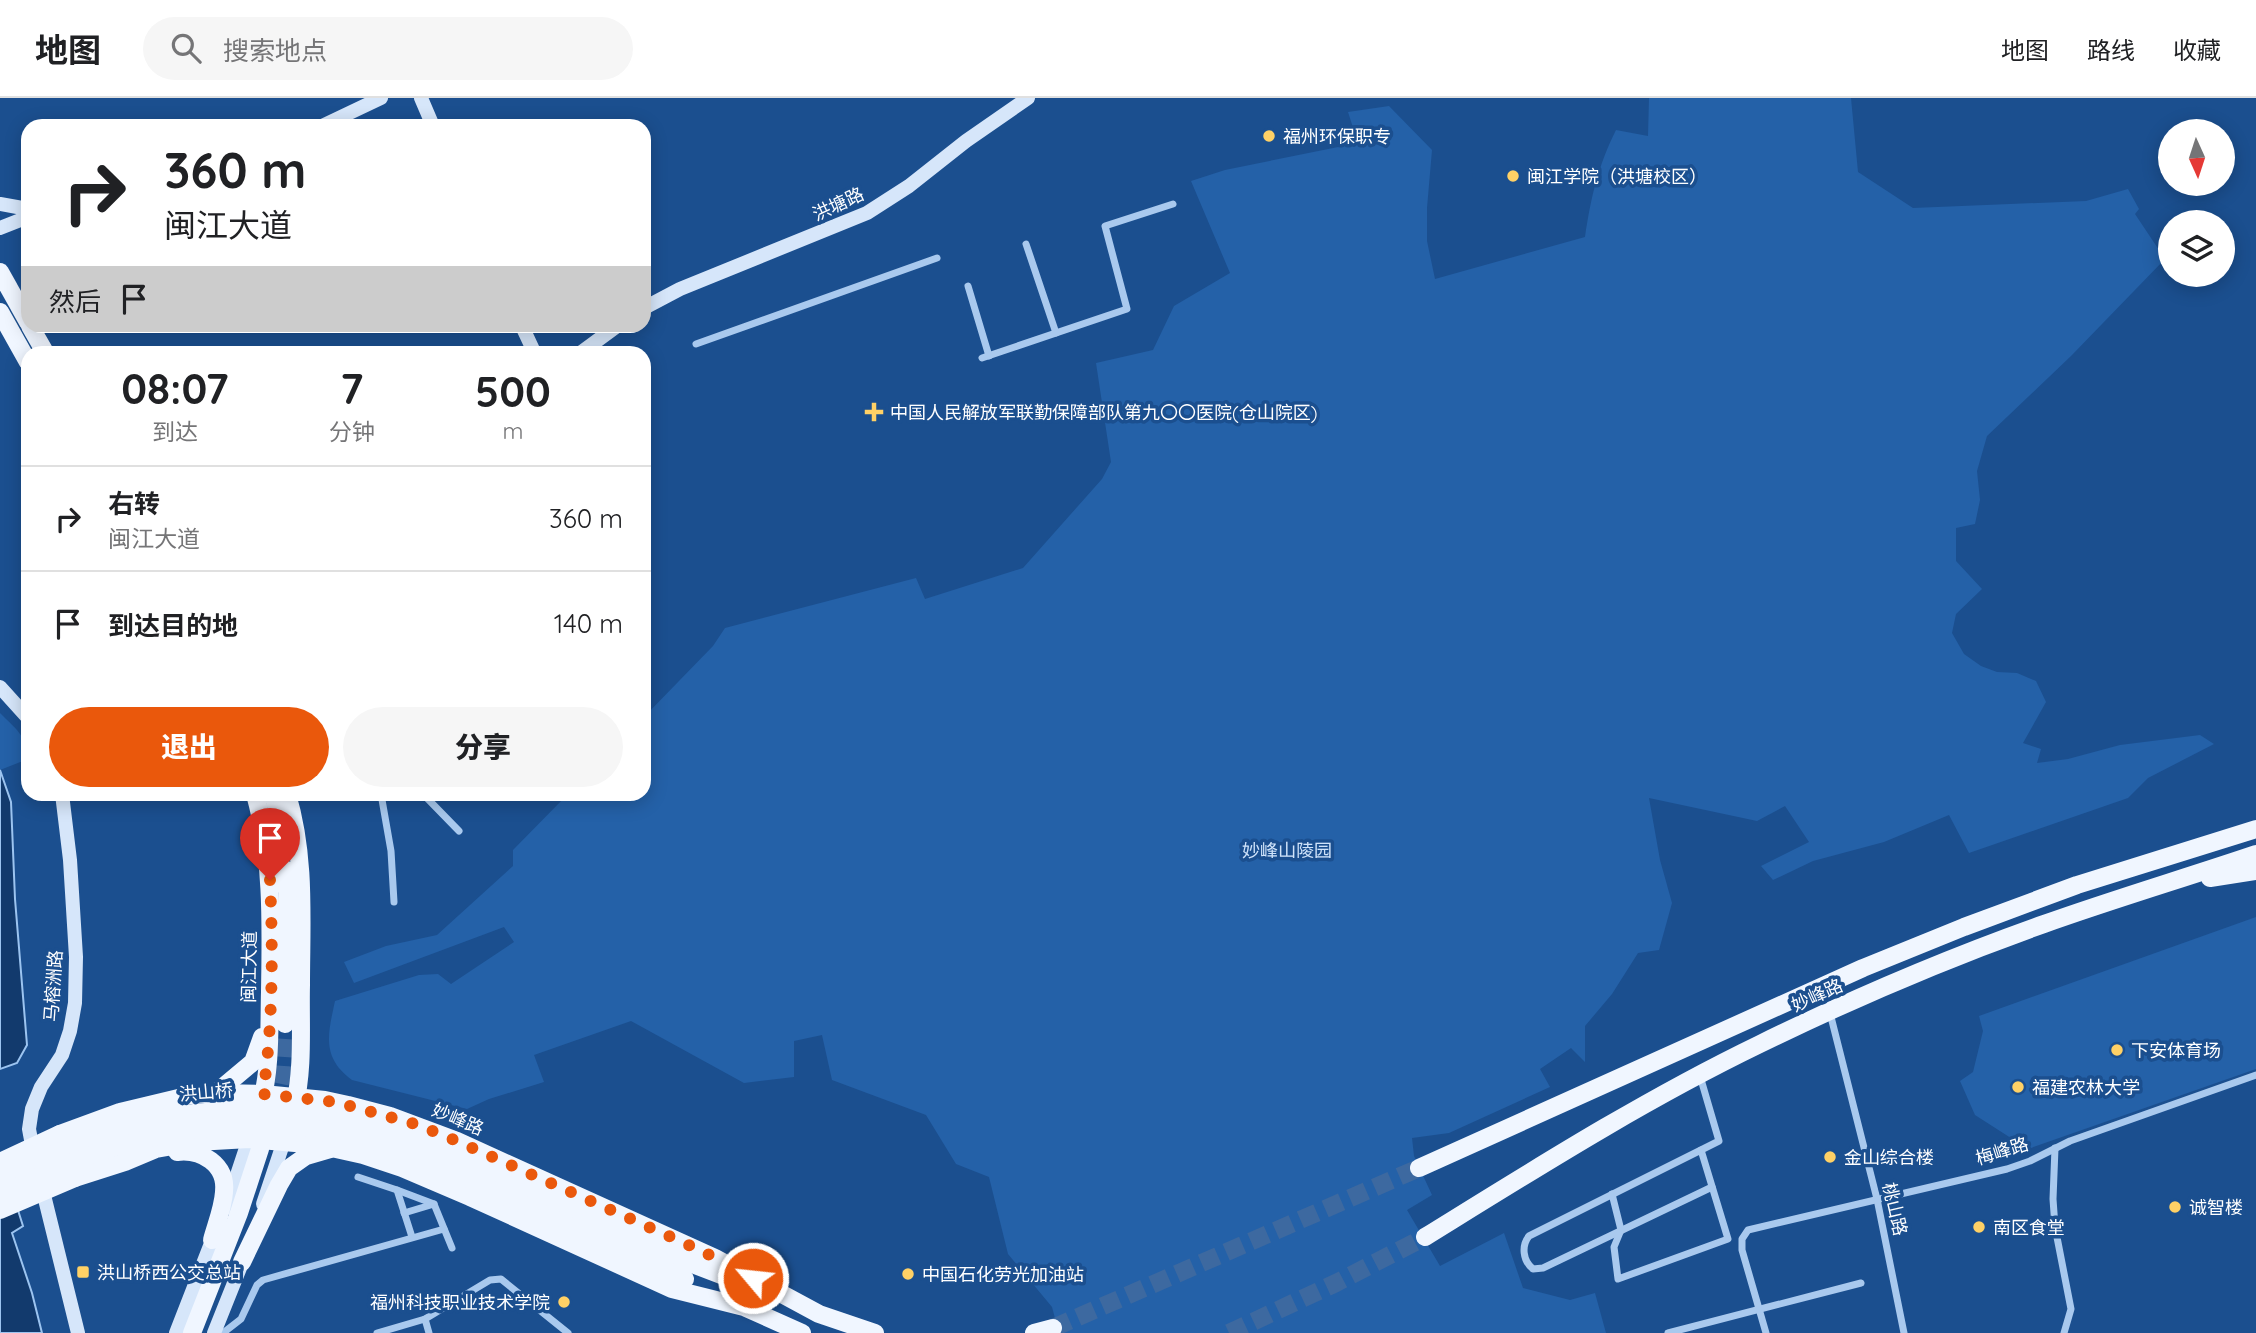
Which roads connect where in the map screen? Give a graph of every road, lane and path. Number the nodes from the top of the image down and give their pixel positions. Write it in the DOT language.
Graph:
graph roads {
  1 [pos="381,98"];
  2 [pos="421,98"];
  3 [pos="1028,98"];
  4 [pos="337,119"];
  5 [pos="430,119"];
  6 [pos="0,204"];
  7 [pos="1173,204"];
  8 [pos="21,208"];
  9 [pos="21,220"];
  10 [pos="0,228"];
  11 [pos="1026,244"];
  12 [pos="937,258"];
  13 [pos="0,272"];
  14 [pos="968,286"];
  15 [pos="651,304"];
  16 [pos="21,310"];
  17 [pos="0,312"];
  18 [pos="608,333"];
  19 [pos="1056,333"];
  20 [pos="696,344"];
  21 [pos="590,346"];
  22 [pos="21,350"];
  23 [pos="0,687"];
  24 [pos="21,710"];
  25 [pos="63,801"];
  26 [pos="257,801"];
  27 [pos="269,801"];
  28 [pos="275,801"];
  29 [pos="289,801"];
  30 [pos="382,801"];
  31 [pos="430,801"];
  32 [pos="2256,829"];
  33 [pos="459,831"];
  34 [pos="2256,855"];
  35 [pos="2256,871"];
  36 [pos="2168,883"];
  37 [pos="394,902"];
  38 [pos="270,992"];
  39 [pos="1829,1012"];
  40 [pos="1700,1075"];
  41 [pos="2256,1075"];
  42 [pos="216,1093"];
  43 [pos="263,1094"];
  44 [pos="296,1097"];
  45 [pos="284,1141"];
  46 [pos="259,1146"];
  47 [pos="334,1148"];
  48 [pos="2055,1148"];
  49 [pos="1701,1150"];
  50 [pos="0,1162"];
  51 [pos="125,1162"];
  52 [pos="1419,1168"];
  53 [pos="0,1177"];
  54 [pos="358,1177"];
  55 [pos="1712,1187"];
  56 [pos="397,1190"];
  57 [pos="1612,1194"];
  58 [pos="0,1195"];
  59 [pos="1877,1199"];
  60 [pos="434,1204"];
  61 [pos="0,1210"];
  62 [pos="404,1213"];
  63 [pos="444,1228"];
  64 [pos="1621,1230"];
  65 [pos="412,1237"];
  66 [pos="1425,1237"];
  67 [pos="212,1240"];
  68 [pos="452,1248"];
  69 [pos="242,1262"];
  70 [pos="688,1271"];
  71 [pos="1861,1283"];
  72 [pos="744,1307"];
  73 [pos="1759,1309"];
  74 [pos="819,1314"];
  75 [pos="425,1318"];
  76 [pos="1053,1328"];
  77 [pos="78,1333"];
  78 [pos="176,1333"];
  79 [pos="192,1333"];
  80 [pos="198,1333"];
  81 [pos="214,1333"];
  82 [pos="223,1333"];
  83 [pos="377,1333"];
  84 [pos="429,1333"];
  85 [pos="568,1333"];
  86 [pos="802,1333"];
  87 [pos="875,1333"];
  88 [pos="1034,1333"];
  89 [pos="1668,1333"];
  90 [pos="1766,1333"];
  91 [pos="1904,1333"];
  92 [pos="2064,1333"];
  1 -- 4 [label="street"];
  2 -- 5 [label="street"];
  3 -- 15 [label="street, 洪塘路"];
  6 -- 8 [label="street"];
  7 -- 19 [label="street"];
  9 -- 10 [label="street"];
  11 -- 19 [label="street"];
  12 -- 20 [label="street"];
  13 -- 16 [label="main road"];
  14 -- 19 [label="street"];
  17 -- 22 [label="main road"];
  18 -- 21 [label="street"];
  23 -- 24 [label="street"];
  25 -- 77 [label="street, 马榕洲路"];
  26 -- 38 [label="main road, 闽江大道"];
  27 -- 28 [label="main road"];
  29 -- 44 [label="main road"];
  30 -- 37 [label="street"];
  31 -- 33 [label="street"];
  32 -- 52 [label="main road, 妙峰路"];
  34 -- 36 [label="main road, 妙峰路"];
  35 -- 36 [label="main road"];
  36 -- 39 [label="main road, 妙峰路"];
  38 -- 42 [label="main road"];
  38 -- 43 [label="main road, 闽江大道"];
  39 -- 40 [label="main road, 妙峰路"];
  39 -- 59 [label="street, 桃山路"];
  40 -- 49 [label="street"];
  40 -- 66 [label="main road, 妙峰路"];
  41 -- 48 [label="street, 梅峰路"];
  42 -- 43 [label="main road, 妙峰路"];
  42 -- 50 [label="main road, 妙峰路, bridge"];
  43 -- 44 [label="main road, 妙峰路"];
  43 -- 46 [label="main road, 闽江大道"];
  44 -- 45 [label="main road"];
  44 -- 74 [label="main road, 妙峰路"];
  45 -- 46 [label="main road"];
  45 -- 47 [label="main road"];
  45 -- 69 [label="street"];
  46 -- 51 [label="main road"];
  46 -- 67 [label="street"];
  46 -- 79 [label="main road"];
  46 -- 80 [label="main road"];
  47 -- 69 [label="main road"];
  47 -- 72 [label="main road"];
  48 -- 59 [label="street, 梅峰路"];
  48 -- 92 [label="street"];
  49 -- 55 [label="street"];
  49 -- 57 [label="street"];
  51 -- 61 [label="main road, bridge"];
  51 -- 67 [label="main road"];
  53 -- 70 [label="main road, 洪山桥, bridge"];
  54 -- 56 [label="street"];
  55 -- 64 [label="street"];
  55 -- 64 [label="street"];
  56 -- 60 [label="street"];
  56 -- 62 [label="street"];
  57 -- 64 [label="street"];
  57 -- 64 [label="street"];
  58 -- 70 [label="main road, bridge"];
  59 -- 73 [label="street, 梅峰路"];
  59 -- 91 [label="street, 桃山路"];
  60 -- 62 [label="street"];
  60 -- 63 [label="street"];
  62 -- 65 [label="street"];
  63 -- 65 [label="street"];
  63 -- 68 [label="street"];
  65 -- 82 [label="street"];
  67 -- 78 [label="street"];
  69 -- 81 [label="street"];
  70 -- 72 [label="main road"];
  70 -- 74 [label="main road"];
  71 -- 73 [label="street"];
  72 -- 86 [label="main road"];
  73 -- 89 [label="street"];
  73 -- 90 [label="street"];
  74 -- 87 [label="main road, 妙峰路"];
  75 -- 83 [label="street"];
  75 -- 84 [label="street"];
  75 -- 85 [label="street"];
  76 -- 88 [label="main road"];
}
